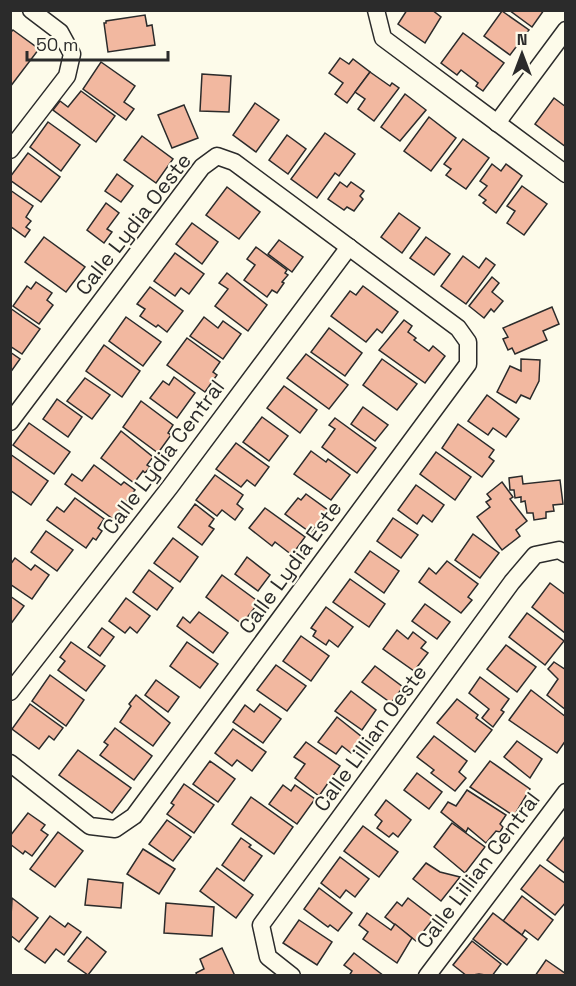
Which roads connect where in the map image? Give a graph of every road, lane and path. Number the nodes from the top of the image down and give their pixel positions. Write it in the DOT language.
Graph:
graph roads {
  1 [pos="31,10"];
  2 [pos="376,10"];
  3 [pos="566,30"];
  4 [pos="496,123"];
  5 [pos="10,150"];
  6 [pos="566,174"];
  7 [pos="349,247"];
  8 [pos="10,422"];
  9 [pos="566,554"];
  10 [pos="10,692"];
  11 [pos="10,763"];
  12 [pos="566,792"];
  13 [pos="292,975"];
  14 [pos="427,975"];
  1 -- 5 [label="street"];
  2 -- 4 [label="street"];
  3 -- 4 [label="street"];
  4 -- 6 [label="street"];
  7 -- 8 [label="street, Calle Lydia Oeste"];
  7 -- 10 [label="street, Calle Lydia Central"];
  7 -- 11 [label="street, Calle Lydia Este"];
  9 -- 13 [label="street, Calle Lillian Oeste"];
  12 -- 14 [label="street, Calle Lillian Central"];
}
